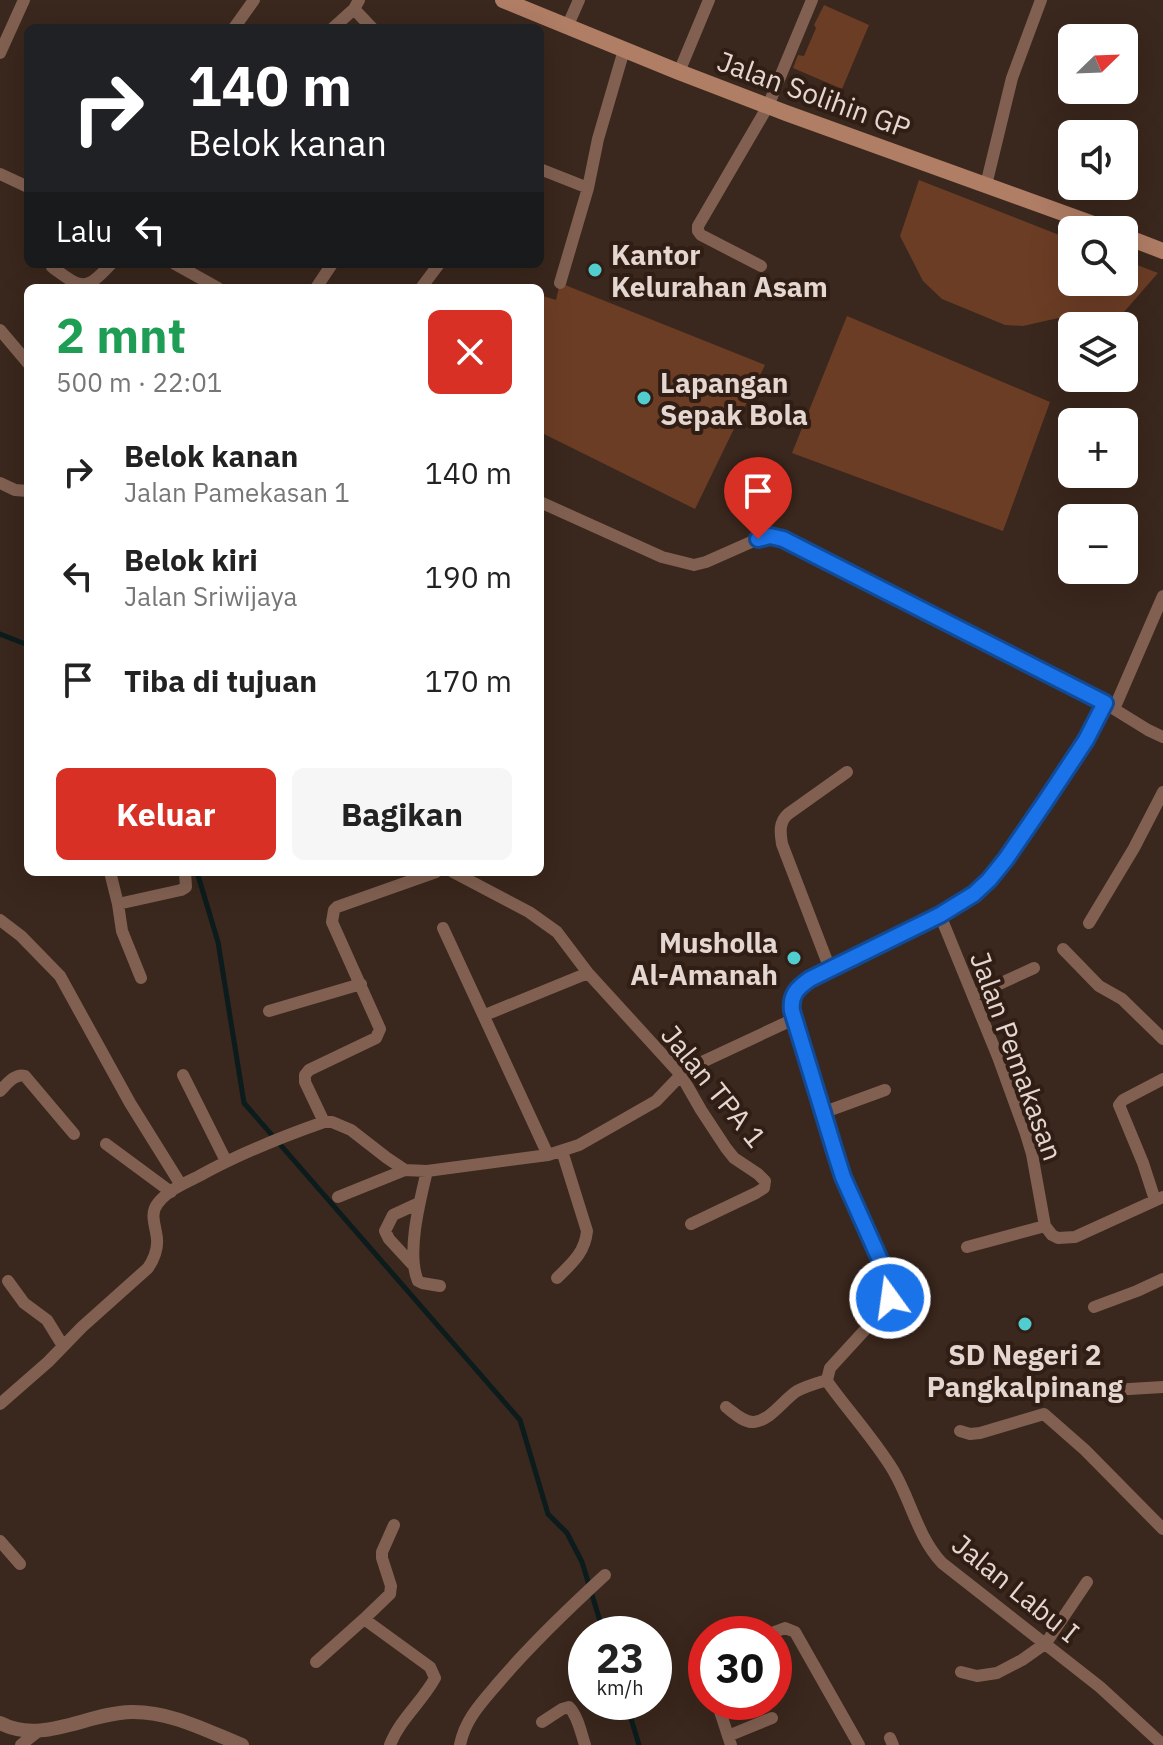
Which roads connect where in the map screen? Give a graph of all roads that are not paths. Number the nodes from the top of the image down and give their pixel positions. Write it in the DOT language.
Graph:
graph roads {
  1 [pos="24,0"];
  2 [pos="254,0"];
  3 [pos="503,0"];
  4 [pos="579,0"];
  5 [pos="709,0"];
  6 [pos="812,0"];
  7 [pos="1041,0"];
  8 [pos="357,4"];
  9 [pos="237,24"];
  10 [pos="337,24"];
  11 [pos="370,24"];
  12 [pos="567,27"];
  13 [pos="624,50"];
  14 [pos="0,53"];
  15 [pos="679,72"];
  16 [pos="768,106"];
  17 [pos="544,171"];
  18 [pos="0,174"];
  19 [pos="24,185"];
  20 [pos="986,185"];
  21 [pos="588,188"];
  22 [pos="1069,216"];
  23 [pos="1138,241"];
  24 [pos="1163,251"];
  25 [pos="761,266"];
  26 [pos="54,268"];
  27 [pos="107,268"];
  28 [pos="182,268"];
  29 [pos="560,283"];
  30 [pos="78,284"];
  31 [pos="89,284"];
  32 [pos="211,284"];
  33 [pos="0,330"];
  34 [pos="24,358"];
  35 [pos="0,483"];
  36 [pos="24,491"];
  37 [pos="544,504"];
  38 [pos="1163,596"];
  39 [pos="1110,706"];
  40 [pos="1163,737"];
  41 [pos="847,772"];
  42 [pos="1163,792"];
  43 [pos="111,876"];
  44 [pos="185,876"];
  45 [pos="425,876"];
  46 [pos="460,876"];
  47 [pos="118,904"];
  48 [pos="940,915"];
  49 [pos="0,920"];
  50 [pos="1089,923"];
  51 [pos="443,928"];
  52 [pos="1063,949"];
  53 [pos="1034,968"];
  54 [pos="830,969"];
  55 [pos="588,973"];
  56 [pos="141,978"];
  57 [pos="361,984"];
  58 [pos="973,996"];
  59 [pos="269,1011"];
  60 [pos="485,1015"];
  61 [pos="794,1019"];
  62 [pos="1163,1039"];
  63 [pos="183,1075"];
  64 [pos="681,1075"];
  65 [pos="1163,1079"];
  66 [pos="885,1090"];
  67 [pos="0,1091"];
  68 [pos="822,1113"];
  69 [pos="324,1122"];
  70 [pos="74,1134"];
  71 [pos="106,1144"];
  72 [pos="562,1151"];
  73 [pos="548,1155"];
  74 [pos="226,1161"];
  75 [pos="405,1170"];
  76 [pos="427,1171"];
  77 [pos="176,1188"];
  78 [pos="338,1197"];
  79 [pos="1159,1198"];
  80 [pos="419,1203"];
  81 [pos="691,1224"];
  82 [pos="1045,1226"];
  83 [pos="967,1247"];
  84 [pos="412,1264"];
  85 [pos="557,1278"];
  86 [pos="1163,1279"];
  87 [pos="8,1281"];
  88 [pos="440,1286"];
  89 [pos="1094,1307"];
  90 [pos="63,1346"];
  91 [pos="827,1380"];
  92 [pos="1163,1387"];
  93 [pos="1096,1391"];
  94 [pos="1,1401"];
  95 [pos="726,1407"];
  96 [pos="960,1431"];
  97 [pos="394,1525"];
  98 [pos="1163,1529"];
  99 [pos="0,1541"];
  100 [pos="20,1564"];
  101 [pos="605,1575"];
  102 [pos="1087,1582"];
  103 [pos="364,1619"];
  104 [pos="792,1631"];
  105 [pos="1046,1643"];
  106 [pos="316,1662"];
  107 [pos="961,1672"];
  108 [pos="723,1720"];
  109 [pos="768,1720"];
  110 [pos="542,1722"];
  111 [pos="0,1723"];
  112 [pos="37,1732"];
  113 [pos="730,1740"];
  114 [pos="21,1745"];
  115 [pos="242,1745"];
  116 [pos="390,1745"];
  117 [pos="460,1745"];
  118 [pos="585,1745"];
  119 [pos="859,1745"];
  120 [pos="1163,1745"];
  1 -- 14 [label="street"];
  2 -- 9 [label="street"];
  3 -- 12 [label="main road, Jalan Solihin GP"];
  4 -- 12 [label="street"];
  5 -- 15 [label="street"];
  6 -- 16 [label="street"];
  7 -- 20 [label="street"];
  8 -- 10 [label="street"];
  8 -- 11 [label="street"];
  12 -- 13 [label="main road, Jalan Solihin GP"];
  13 -- 15 [label="main road, Jalan Solihin GP"];
  13 -- 21 [label="street"];
  15 -- 16 [label="main road, Jalan Solihin GP"];
  16 -- 20 [label="main road, Jalan Solihin GP"];
  16 -- 25 [label="street"];
  17 -- 21 [label="street"];
  18 -- 19 [label="street"];
  20 -- 22 [label="main road, Jalan Solihin GP"];
  21 -- 29 [label="street"];
  23 -- 24 [label="main road"];
  26 -- 30 [label="street"];
  27 -- 31 [label="street"];
  28 -- 32 [label="street"];
  33 -- 34 [label="street"];
  35 -- 36 [label="street"];
  37 -- 39 [label="street"];
  38 -- 39 [label="street"];
  39 -- 40 [label="street"];
  39 -- 48 [label="street"];
  41 -- 54 [label="street"];
  42 -- 50 [label="street"];
  43 -- 47 [label="street"];
  44 -- 47 [label="street"];
  45 -- 57 [label="street"];
  46 -- 55 [label="street, Jalan TPA 1"];
  47 -- 56 [label="street"];
  48 -- 54 [label="street"];
  48 -- 58 [label="street, Jalan Pemakasan"];
  49 -- 77 [label="street"];
  51 -- 60 [label="street"];
  52 -- 62 [label="street"];
  53 -- 58 [label="street"];
  54 -- 61 [label="street"];
  55 -- 60 [label="street"];
  55 -- 64 [label="street, Jalan TPA 1"];
  57 -- 59 [label="street"];
  57 -- 69 [label="street"];
  58 -- 82 [label="street, Jalan Pemakasan"];
  60 -- 73 [label="street"];
  61 -- 64 [label="street"];
  61 -- 68 [label="street"];
  63 -- 74 [label="street"];
  64 -- 72 [label="street"];
  64 -- 81 [label="street, Jalan TPA 1"];
  65 -- 79 [label="street"];
  66 -- 68 [label="street"];
  67 -- 70 [label="street"];
  68 -- 91 [label="street"];
  69 -- 74 [label="street"];
  69 -- 75 [label="street"];
  71 -- 77 [label="street"];
  72 -- 73 [label="street"];
  72 -- 85 [label="street"];
  73 -- 76 [label="street"];
  74 -- 77 [label="street"];
  75 -- 76 [label="street"];
  75 -- 78 [label="street"];
  76 -- 80 [label="street"];
  77 -- 90 [label="street"];
  79 -- 82 [label="street"];
  80 -- 84 [label="street"];
  80 -- 84 [label="street"];
  82 -- 83 [label="street"];
  84 -- 88 [label="street"];
  86 -- 89 [label="street"];
  87 -- 90 [label="street"];
  90 -- 94 [label="street"];
  91 -- 95 [label="street"];
  91 -- 105 [label="street, Jalan Labu I"];
  92 -- 93 [label="street"];
  96 -- 98 [label="street"];
  97 -- 103 [label="street"];
  99 -- 100 [label="street"];
  101 -- 117 [label="street"];
  102 -- 105 [label="street"];
  103 -- 106 [label="street"];
  103 -- 116 [label="street"];
  104 -- 119 [label="street"];
  105 -- 107 [label="street"];
  105 -- 120 [label="street, Jalan Labu I"];
  108 -- 113 [label="street"];
  109 -- 113 [label="street"];
  110 -- 118 [label="street"];
  111 -- 112 [label="street"];
  112 -- 114 [label="street"];
  112 -- 115 [label="street"];
}
